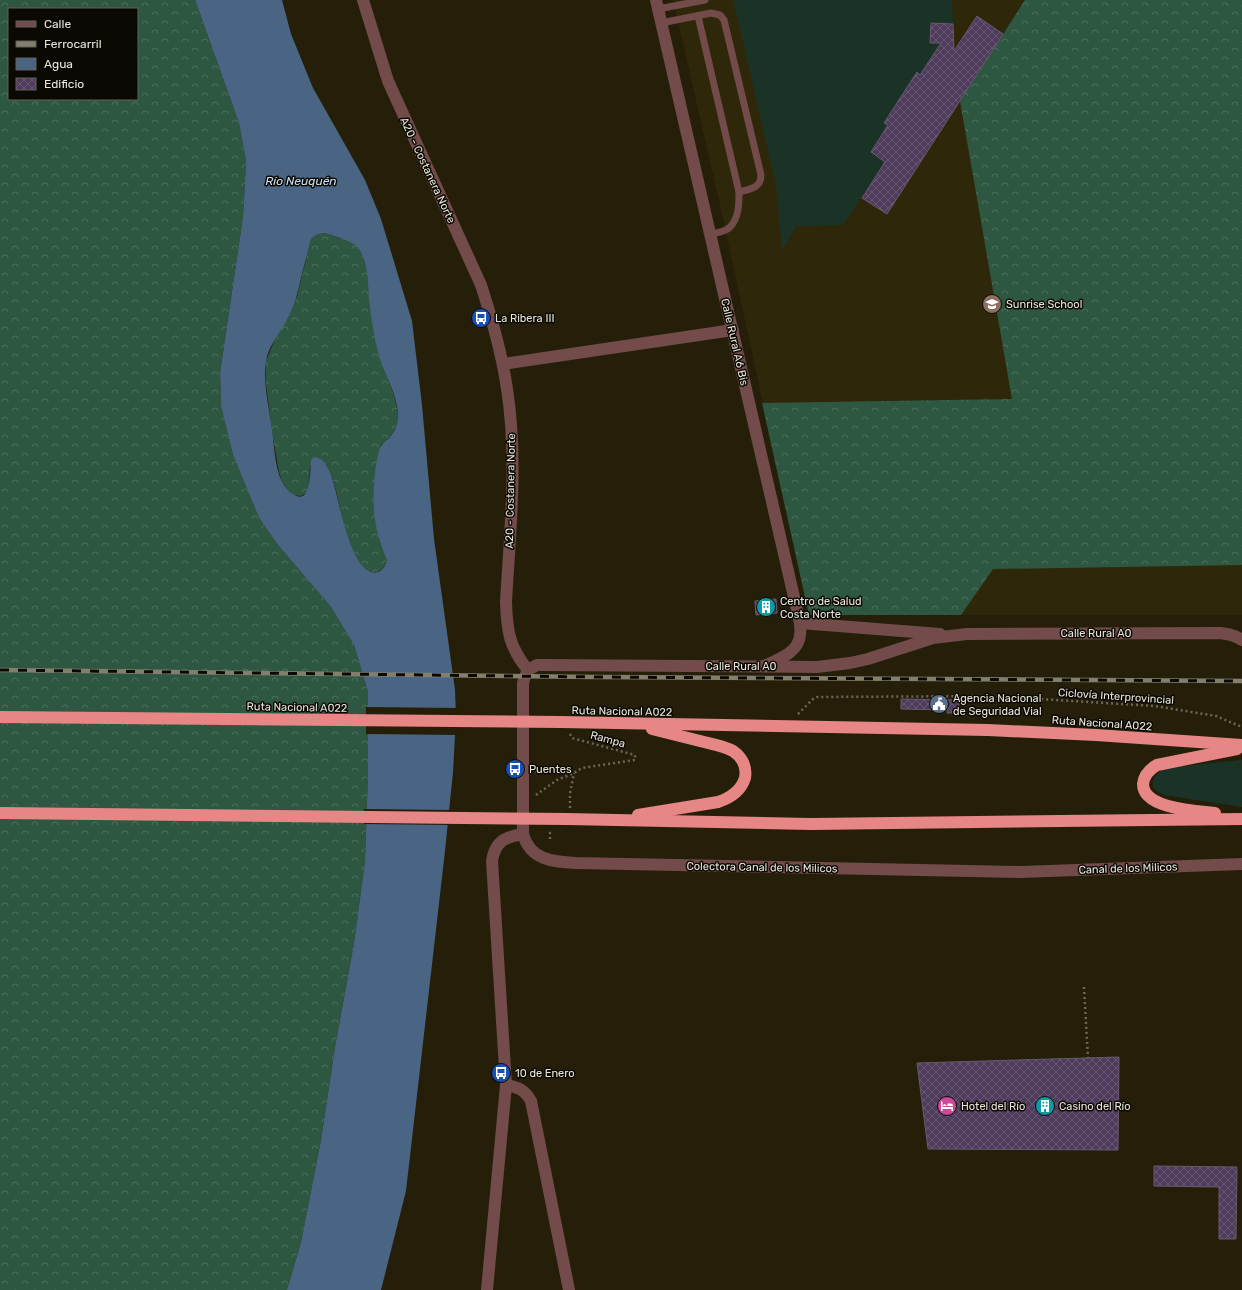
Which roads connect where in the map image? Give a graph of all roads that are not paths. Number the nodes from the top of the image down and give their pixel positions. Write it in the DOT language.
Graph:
graph roads {
  1 [pos="363,0"];
  2 [pos="705,0"];
  3 [pos="694,1"];
  4 [pos="657,4"];
  5 [pos="698,16"];
  6 [pos="661,23"];
  7 [pos="739,192"];
  8 [pos="711,234"];
  9 [pos="732,330"];
  10 [pos="503,364"];
  11 [pos="800,623"];
  12 [pos="949,635"];
  13 [pos="1242,640"];
  14 [pos="763,666"];
  15 [pos="528,670"];
  16 [pos="0,717"];
  17 [pos="631,724"];
  18 [pos="1242,745"];
  19 [pos="1242,748"];
  20 [pos="0,813"];
  21 [pos="1242,818"];
  22 [pos="610,820"];
  23 [pos="523,834"];
  24 [pos="1242,864"];
  25 [pos="1014,872"];
  26 [pos="506,1085"];
  27 [pos="487,1290"];
  28 [pos="569,1290"];
  1 -- 10 [label="street, A20 - Costanera Norte"];
  2 -- 3 [label="lane"];
  3 -- 4 [label="lane"];
  4 -- 6 [label="street, Calle Rural A6 Bis"];
  5 -- 6 [label="lane"];
  5 -- 7 [label="lane"];
  5 -- 7 [label="lane"];
  6 -- 8 [label="street, Calle Rural A6 Bis"];
  7 -- 8 [label="lane"];
  8 -- 9 [label="street, Calle Rural A6 Bis"];
  9 -- 10 [label="street"];
  9 -- 11 [label="street, Calle Rural A6 Bis"];
  10 -- 15 [label="street, A20 - Costanera Norte"];
  11 -- 12 [label="street, Calle Rural A0"];
  11 -- 14 [label="street, Calle Rural A6 Bis"];
  12 -- 13 [label="street, Calle Rural A0"];
  12 -- 14 [label="street, Calle Rural A0"];
  14 -- 15 [label="street, Calle Rural A0"];
  15 -- 23 [label="street"];
  16 -- 17 [label="highway, Ruta Nacional A022"];
  17 -- 18 [label="highway, Ruta Nacional A022"];
  17 -- 22 [label="highway"];
  19 -- 21 [label="highway"];
  20 -- 22 [label="highway"];
  21 -- 22 [label="highway"];
  23 -- 25 [label="street, Colectora Canal de los Milicos"];
  23 -- 26 [label="street"];
  24 -- 25 [label="street, Canal de los Milicos"];
  26 -- 27 [label="street"];
  26 -- 28 [label="street"];
}
